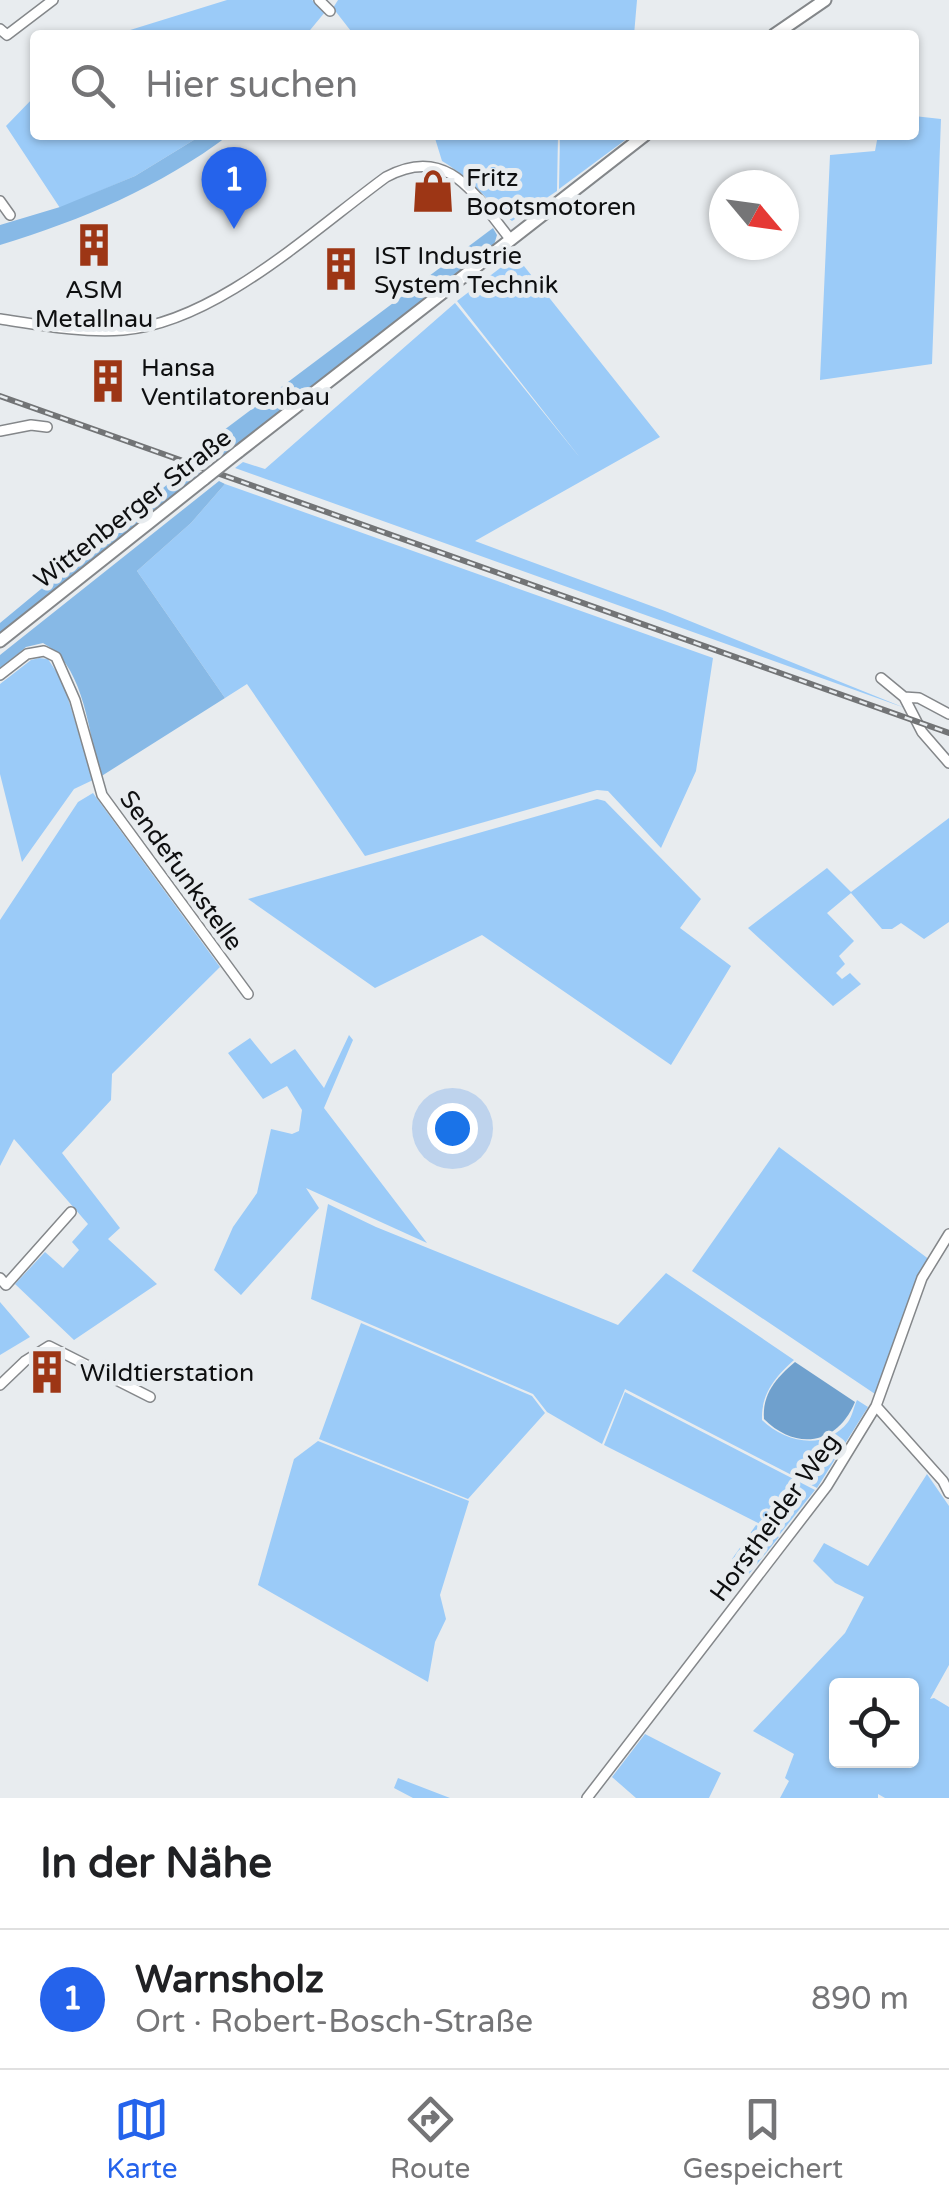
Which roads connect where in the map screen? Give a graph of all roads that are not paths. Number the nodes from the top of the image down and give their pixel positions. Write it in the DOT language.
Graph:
graph roads {
  1 [pos="53,0"];
  2 [pos="320,0"];
  3 [pos="826,0"];
  4 [pos="330,11"];
  5 [pos="781,30"];
  6 [pos="2,35"];
  7 [pos="639,140"];
  8 [pos="0,201"];
  9 [pos="10,215"];
  10 [pos="511,240"];
  11 [pos="0,319"];
  12 [pos="47,427"];
  13 [pos="0,431"];
  14 [pos="0,642"];
  15 [pos="0,675"];
  16 [pos="881,678"];
  17 [pos="904,697"];
  18 [pos="949,714"];
  19 [pos="949,763"];
  20 [pos="248,994"];
  21 [pos="71,1212"];
  22 [pos="949,1234"];
  23 [pos="0,1278"];
  24 [pos="0,1385"];
  25 [pos="150,1397"];
  26 [pos="876,1406"];
  27 [pos="949,1493"];
  28 [pos="587,1798"];
  1 -- 6 [label="street"];
  2 -- 4 [label="street"];
  3 -- 5 [label="main road"];
  7 -- 10 [label="main road, Wittenberger Straße"];
  8 -- 9 [label="street"];
  10 -- 11 [label="street"];
  10 -- 14 [label="main road, Wittenberger Straße, bridge"];
  12 -- 13 [label="street"];
  15 -- 20 [label="street, Sendefunkstelle"];
  16 -- 17 [label="street"];
  17 -- 18 [label="street"];
  17 -- 19 [label="street"];
  21 -- 23 [label="street"];
  22 -- 26 [label="street, Horstheider Weg"];
  24 -- 25 [label="street"];
  26 -- 27 [label="street"];
  26 -- 28 [label="street, Horstheider Weg"];
}
